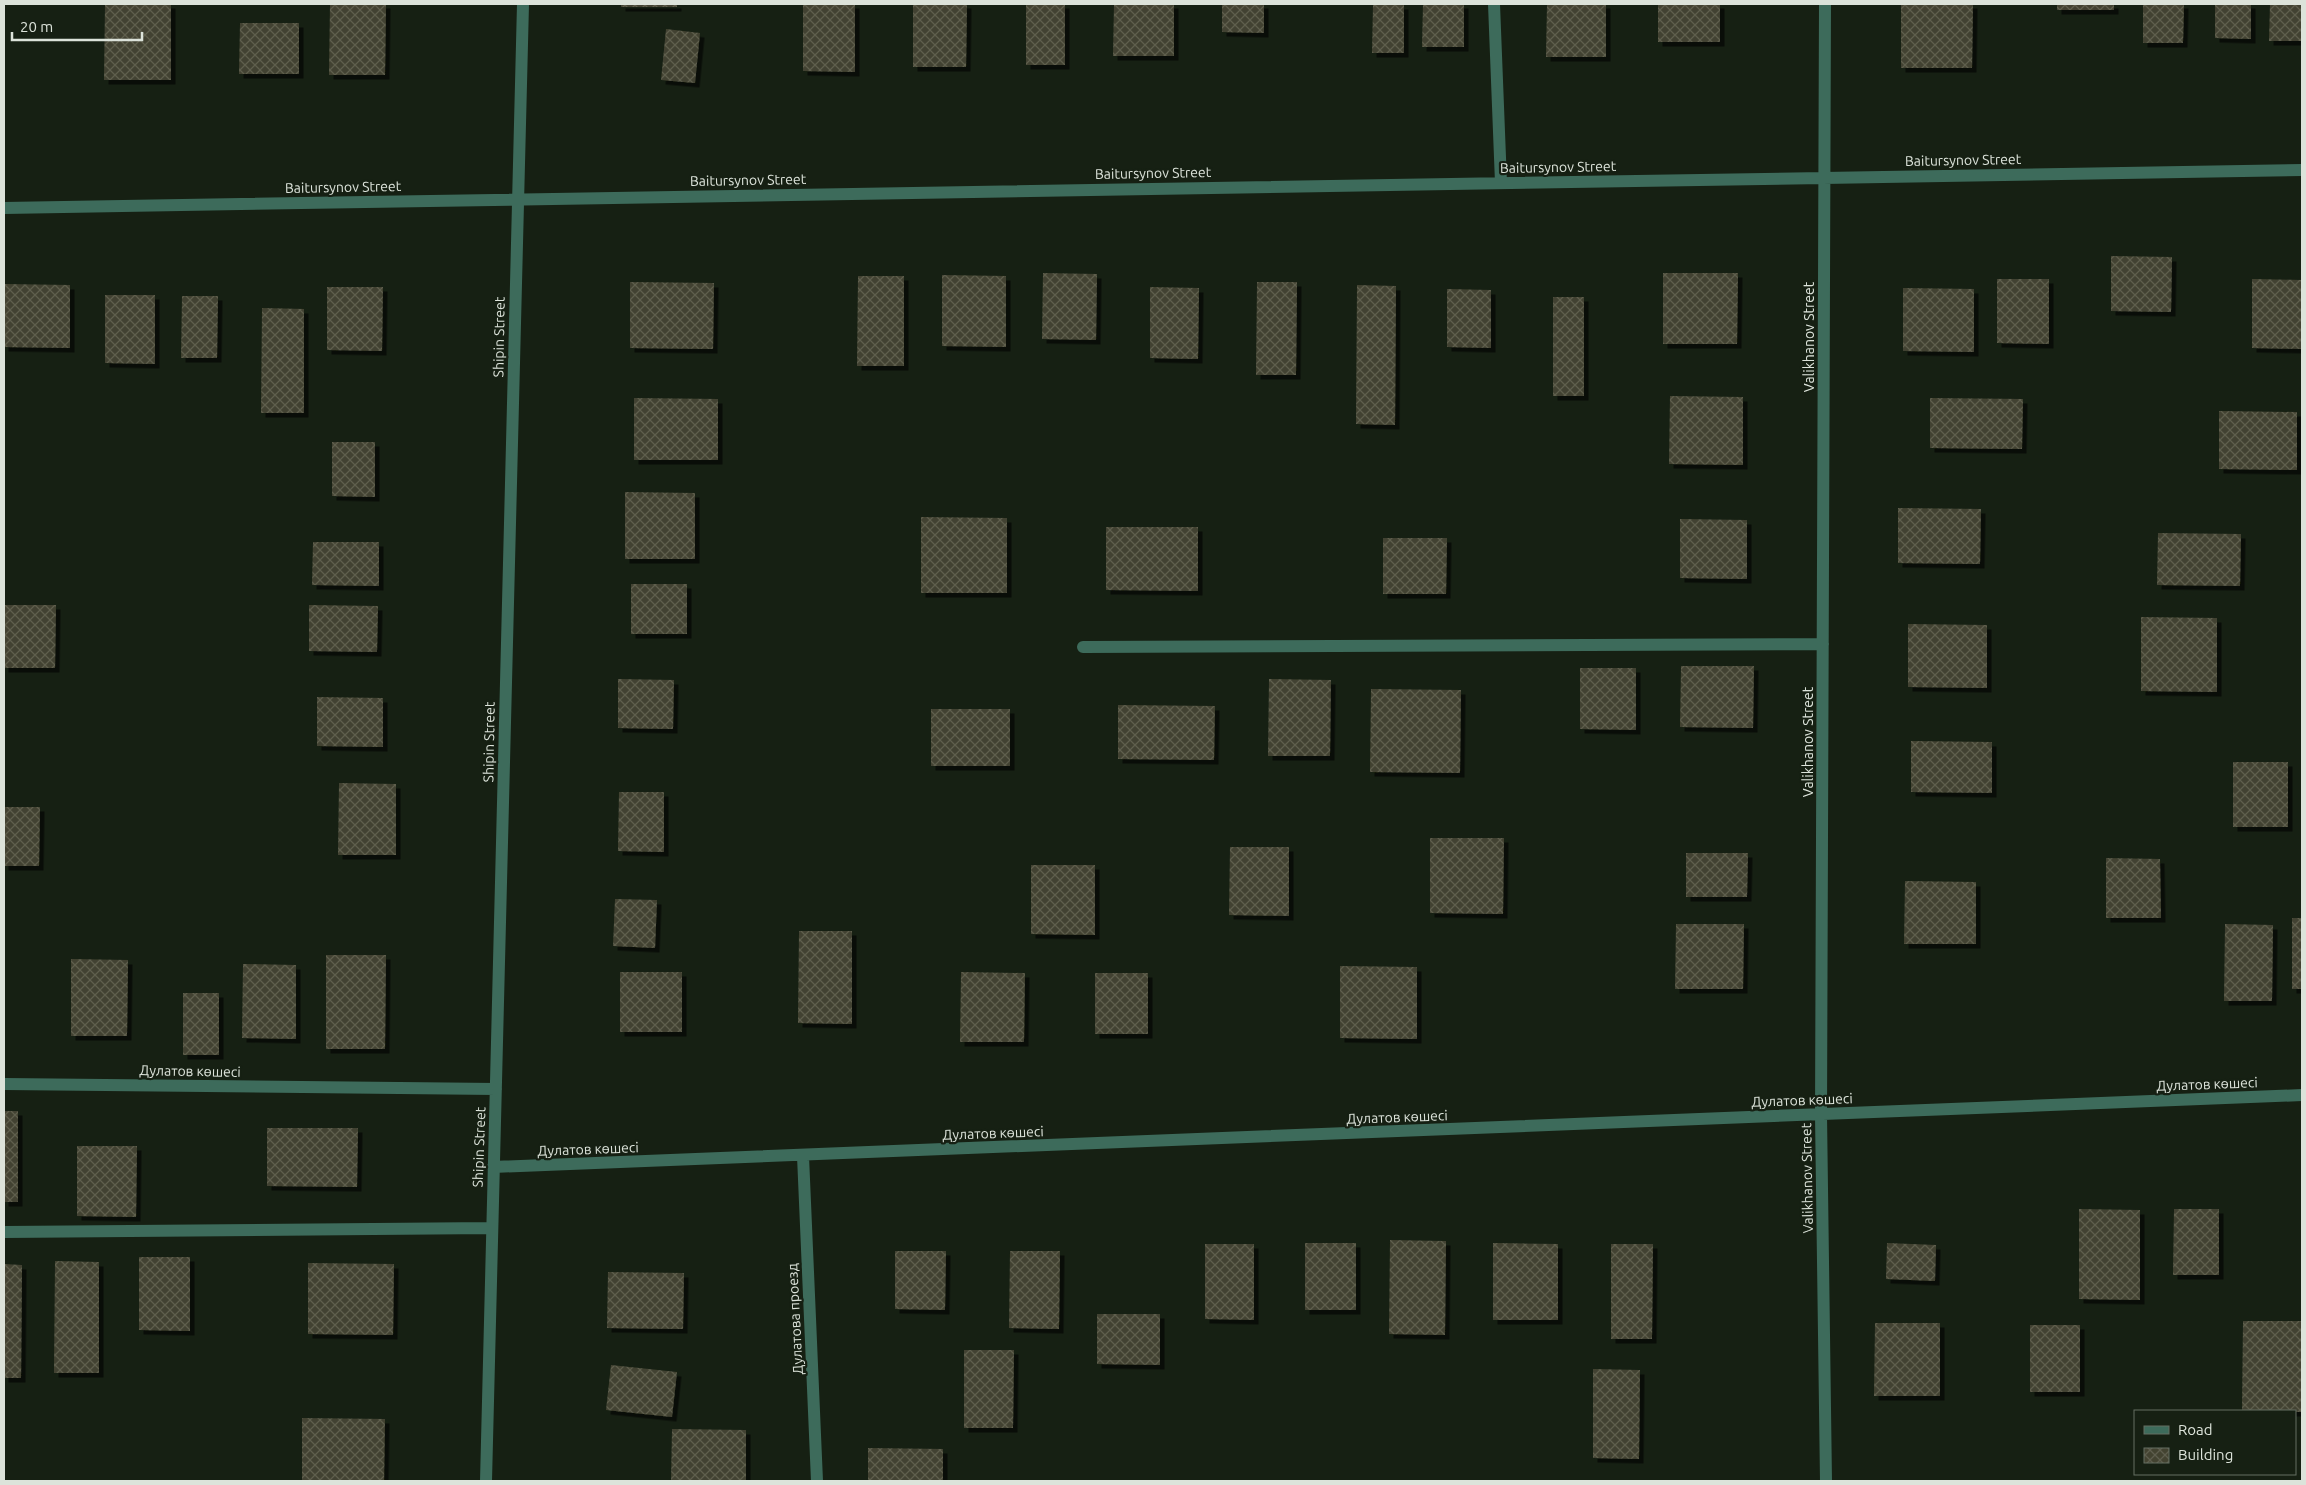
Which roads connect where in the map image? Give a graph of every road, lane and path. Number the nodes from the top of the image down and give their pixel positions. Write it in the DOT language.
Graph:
graph roads {
  1 [pos="523,4"];
  2 [pos="1494,4"];
  3 [pos="1826,4"];
  4 [pos="2302,170"];
  5 [pos="1825,178"];
  6 [pos="1501,183"];
  7 [pos="518,199"];
  8 [pos="4,208"];
  9 [pos="1823,644"];
  10 [pos="1083,647"];
  11 [pos="4,1084"];
  12 [pos="496,1089"];
  13 [pos="2302,1095"];
  14 [pos="1821,1115"];
  15 [pos="803,1156"];
  16 [pos="493,1168"];
  17 [pos="492,1228"];
  18 [pos="4,1232"];
  19 [pos="486,1481"];
  20 [pos="817,1481"];
  21 [pos="1826,1481"];
  1 -- 7 [label="street, Shipin Street"];
  2 -- 6 [label="street"];
  3 -- 5 [label="street, Valikhanov Street"];
  4 -- 5 [label="street, Baitursynov Street"];
  5 -- 6 [label="street, Baitursynov Street"];
  5 -- 9 [label="street, Valikhanov Street"];
  6 -- 7 [label="street, Baitursynov Street"];
  7 -- 8 [label="street, Baitursynov Street"];
  7 -- 12 [label="street, Shipin Street"];
  9 -- 10 [label="street"];
  9 -- 14 [label="street, Valikhanov Street"];
  11 -- 12 [label="street, Дулатов көшесі"];
  12 -- 16 [label="street, Shipin Street"];
  13 -- 14 [label="street, Дулатов көшесі"];
  14 -- 15 [label="street, Дулатов көшесі"];
  14 -- 21 [label="street, Valikhanov Street"];
  15 -- 16 [label="street, Дулатов көшесі"];
  15 -- 20 [label="street, Дулатова проезд"];
  16 -- 17 [label="street, Shipin Street"];
  17 -- 18 [label="street"];
  17 -- 19 [label="street, Shipin Street"];
}
